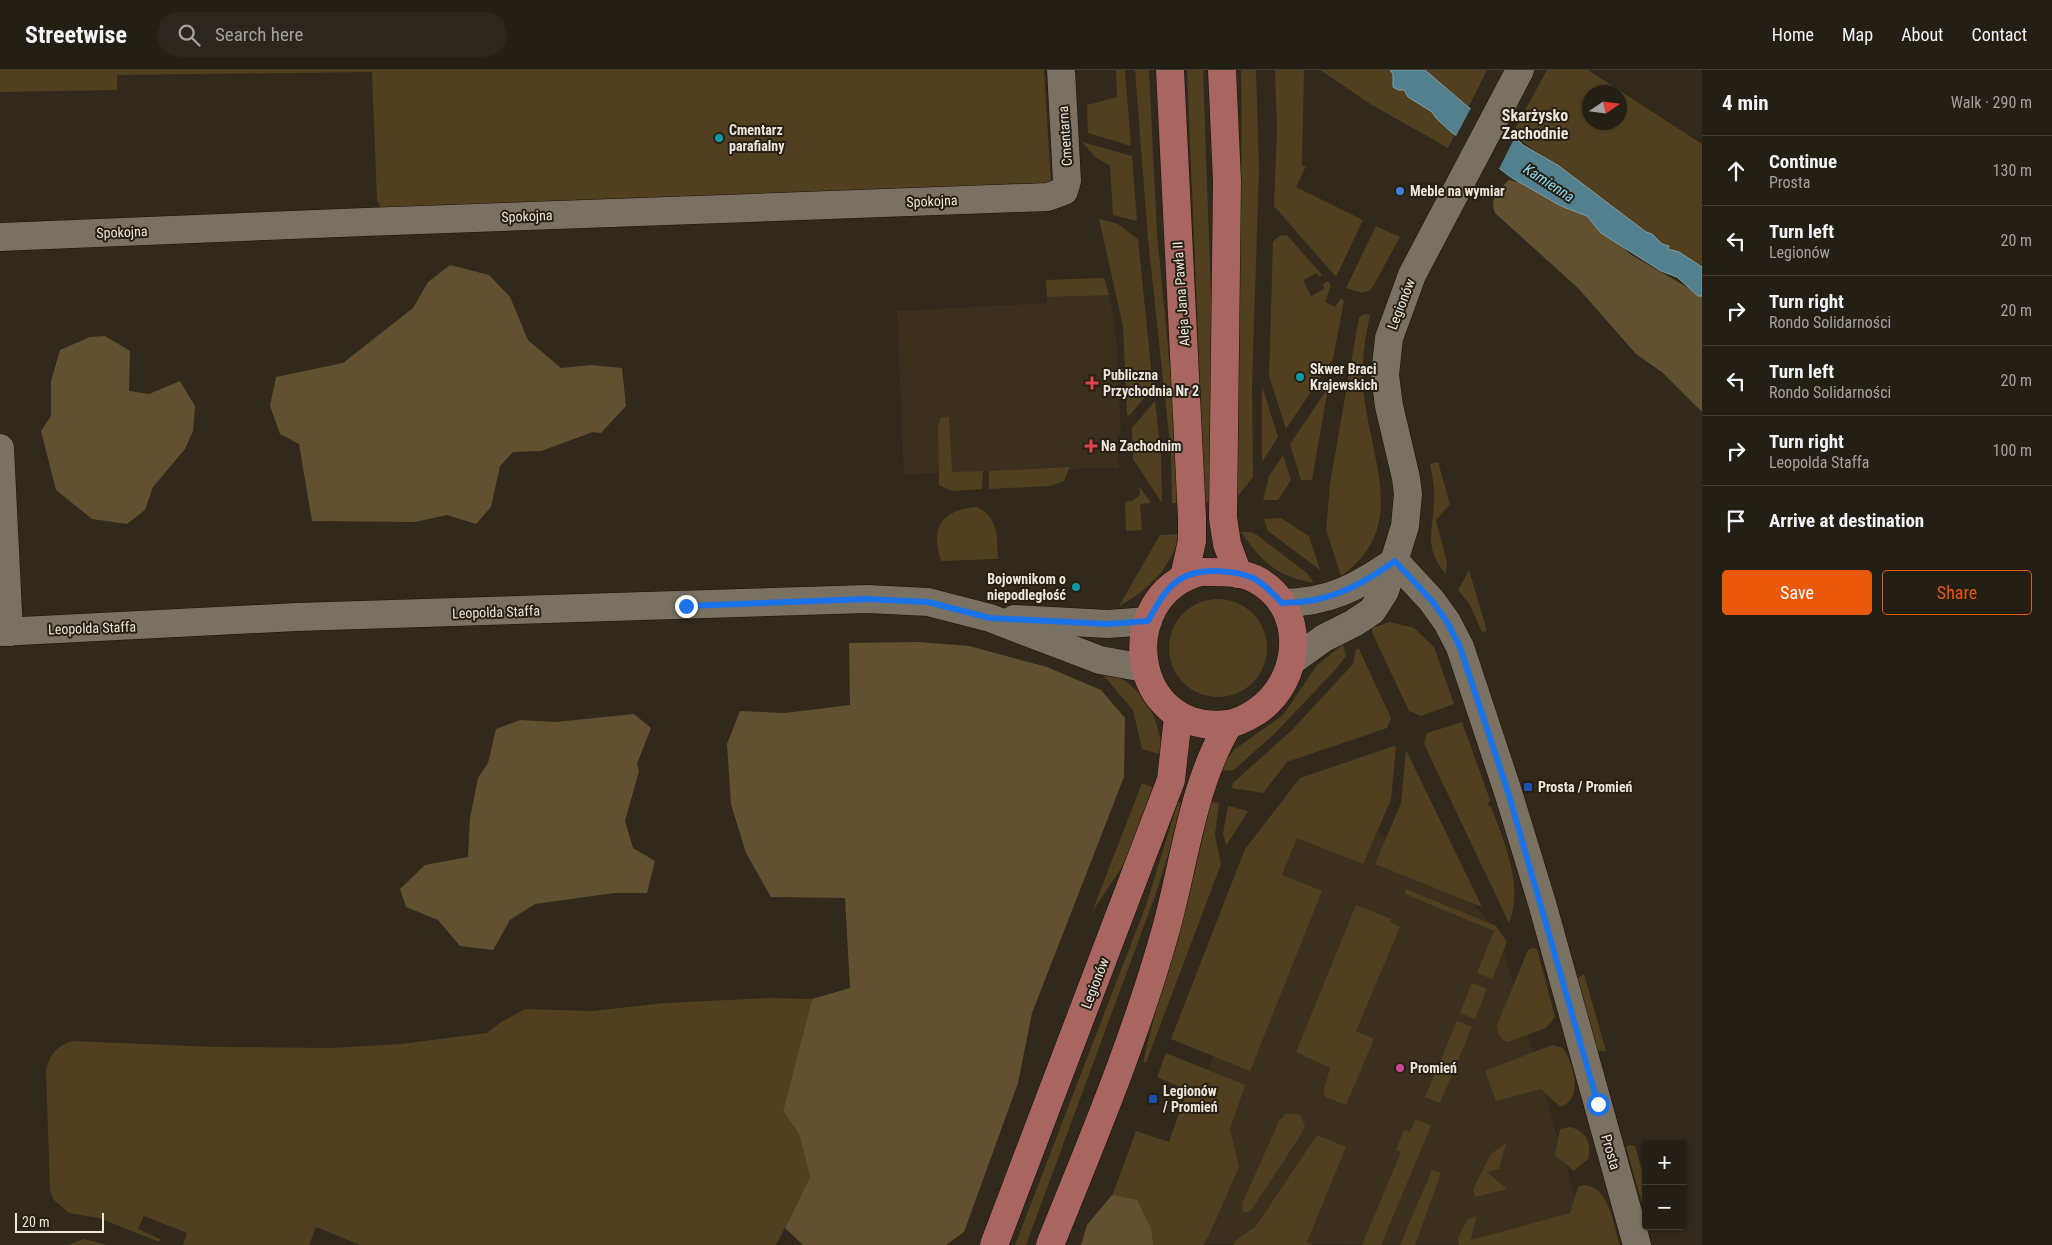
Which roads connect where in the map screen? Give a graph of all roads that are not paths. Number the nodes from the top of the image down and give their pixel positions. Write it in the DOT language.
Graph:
graph roads {
  1 [pos="1061,70"];
  2 [pos="1170,70"];
  3 [pos="1222,70"];
  4 [pos="1520,70"];
  5 [pos="1054,196"];
  6 [pos="0,237"];
  7 [pos="0,448"];
  8 [pos="1395,561"];
  9 [pos="1238,574"];
  10 [pos="1184,577"];
  11 [pos="1282,603"];
  12 [pos="990,618"];
  13 [pos="1148,621"];
  14 [pos="4,632"];
  15 [pos="1292,661"];
  16 [pos="1144,668"];
  17 [pos="1178,716"];
  18 [pos="1229,724"];
  19 [pos="994,1245"];
  20 [pos="1050,1245"];
  21 [pos="1637,1245"];
  1 -- 5 [label="street, Cmentarna"];
  2 -- 10 [label="main road, Aleja Jana Pawła II"];
  3 -- 9 [label="main road"];
  4 -- 8 [label="street, Legionów"];
  5 -- 6 [label="street, Spokojna"];
  7 -- 14 [label="street"];
  8 -- 11 [label="street"];
  8 -- 15 [label="street, Legionów"];
  8 -- 21 [label="street, Prosta"];
  9 -- 10 [label="main road"];
  9 -- 11 [label="main road"];
  10 -- 13 [label="main road"];
  11 -- 15 [label="main road"];
  12 -- 13 [label="street, Leopolda Staffa"];
  12 -- 14 [label="street, Leopolda Staffa"];
  12 -- 16 [label="street, Leopolda Staffa"];
  13 -- 16 [label="main road"];
  15 -- 18 [label="main road"];
  16 -- 17 [label="main road"];
  17 -- 18 [label="main road"];
  17 -- 19 [label="main road, Legionów"];
  18 -- 20 [label="main road"];
}
